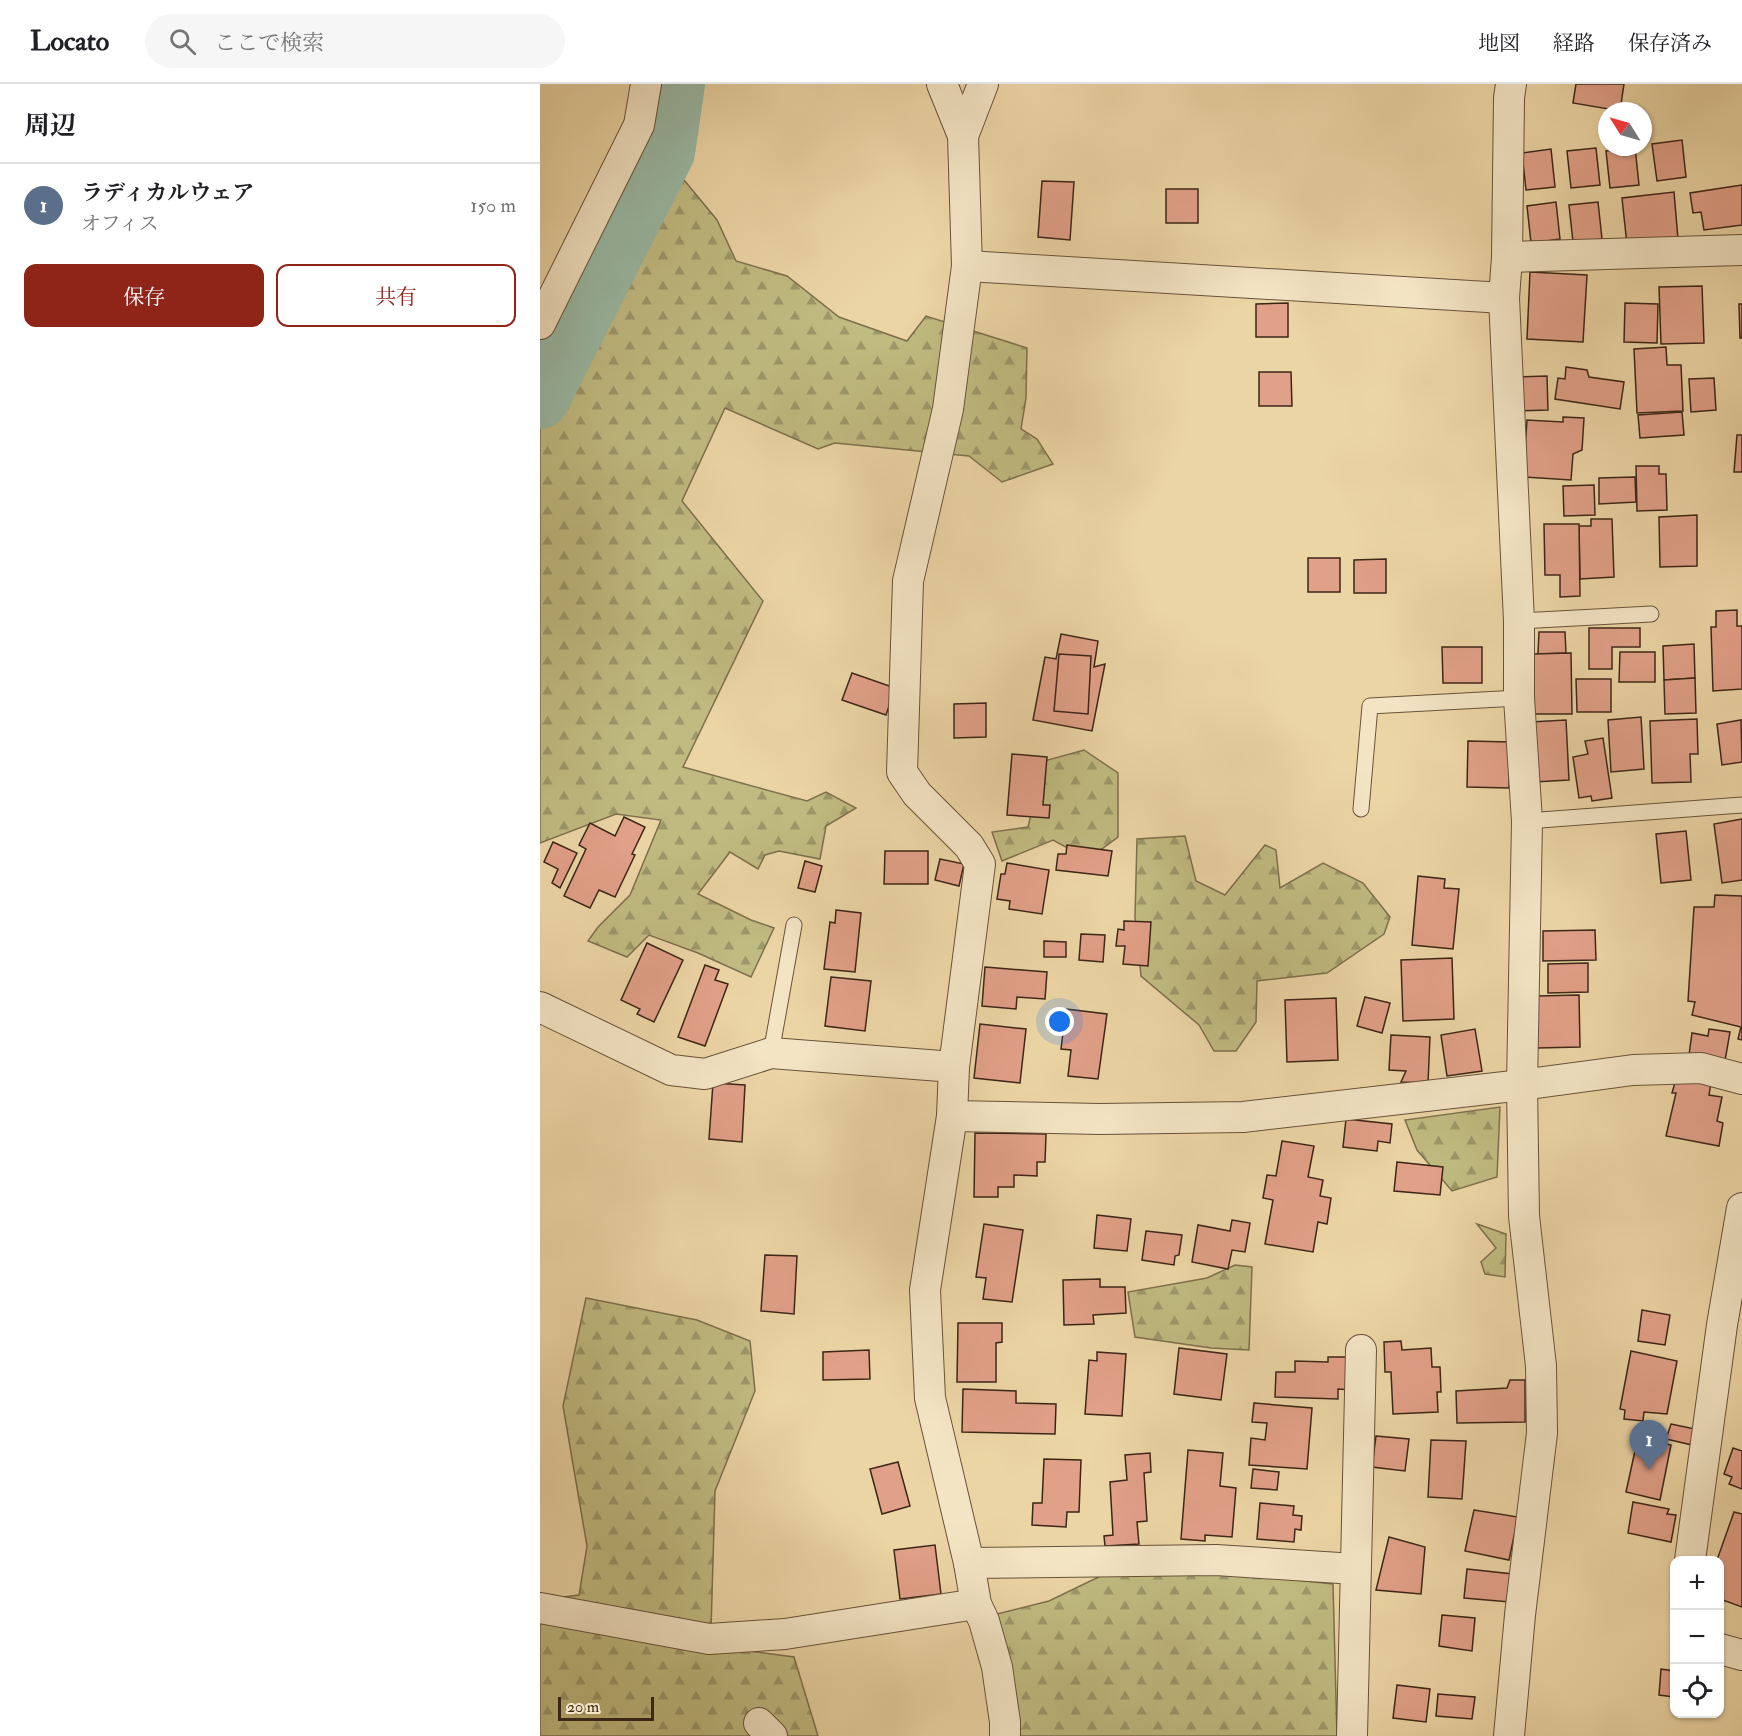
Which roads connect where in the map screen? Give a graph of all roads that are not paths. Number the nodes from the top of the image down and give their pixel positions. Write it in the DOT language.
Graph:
graph roads {
  1 [pos="646,84"];
  2 [pos="942,84"];
  3 [pos="983,84"];
  4 [pos="1511,84"];
  5 [pos="963,136"];
  6 [pos="1742,250"];
  7 [pos="1507,257"];
  8 [pos="967,266"];
  9 [pos="1504,298"];
  10 [pos="540,324"];
  11 [pos="1651,614"];
  12 [pos="1518,621"];
  13 [pos="1519,698"];
  14 [pos="1742,805"];
  15 [pos="1361,809"];
  16 [pos="1527,821"];
  17 [pos="794,925"];
  18 [pos="540,1007"];
  19 [pos="771,1053"];
  20 [pos="954,1067"];
  21 [pos="1742,1079"];
  22 [pos="1522,1085"];
  23 [pos="952,1116"];
  24 [pos="1742,1208"];
  25 [pos="1361,1350"];
  26 [pos="1729,1367"];
  27 [pos="1691,1556"];
  28 [pos="969,1563"];
  29 [pos="1355,1569"];
  30 [pos="975,1604"];
  31 [pos="540,1608"];
  32 [pos="1724,1650"];
  33 [pos="1742,1655"];
  34 [pos="1005,1736"];
  35 [pos="1352,1736"];
  36 [pos="1509,1736"];
  1 -- 10 [label="street"];
  2 -- 5 [label="street"];
  3 -- 5 [label="street"];
  4 -- 7 [label="street"];
  5 -- 8 [label="street"];
  6 -- 7 [label="street"];
  7 -- 9 [label="street"];
  8 -- 9 [label="street"];
  8 -- 20 [label="street"];
  9 -- 12 [label="street"];
  11 -- 12 [label="lane"];
  12 -- 13 [label="street"];
  13 -- 15 [label="lane"];
  13 -- 16 [label="street"];
  14 -- 16 [label="lane"];
  16 -- 22 [label="street"];
  17 -- 19 [label="lane"];
  18 -- 19 [label="street"];
  19 -- 20 [label="street"];
  20 -- 23 [label="street"];
  21 -- 22 [label="street"];
  22 -- 23 [label="street"];
  22 -- 36 [label="street"];
  23 -- 28 [label="street"];
  24 -- 26 [label="street"];
  25 -- 29 [label="street"];
  26 -- 27 [label="street"];
  28 -- 29 [label="street"];
  28 -- 30 [label="street"];
  29 -- 35 [label="street"];
  30 -- 31 [label="street"];
  30 -- 34 [label="street"];
  32 -- 33 [label="street"];
}
